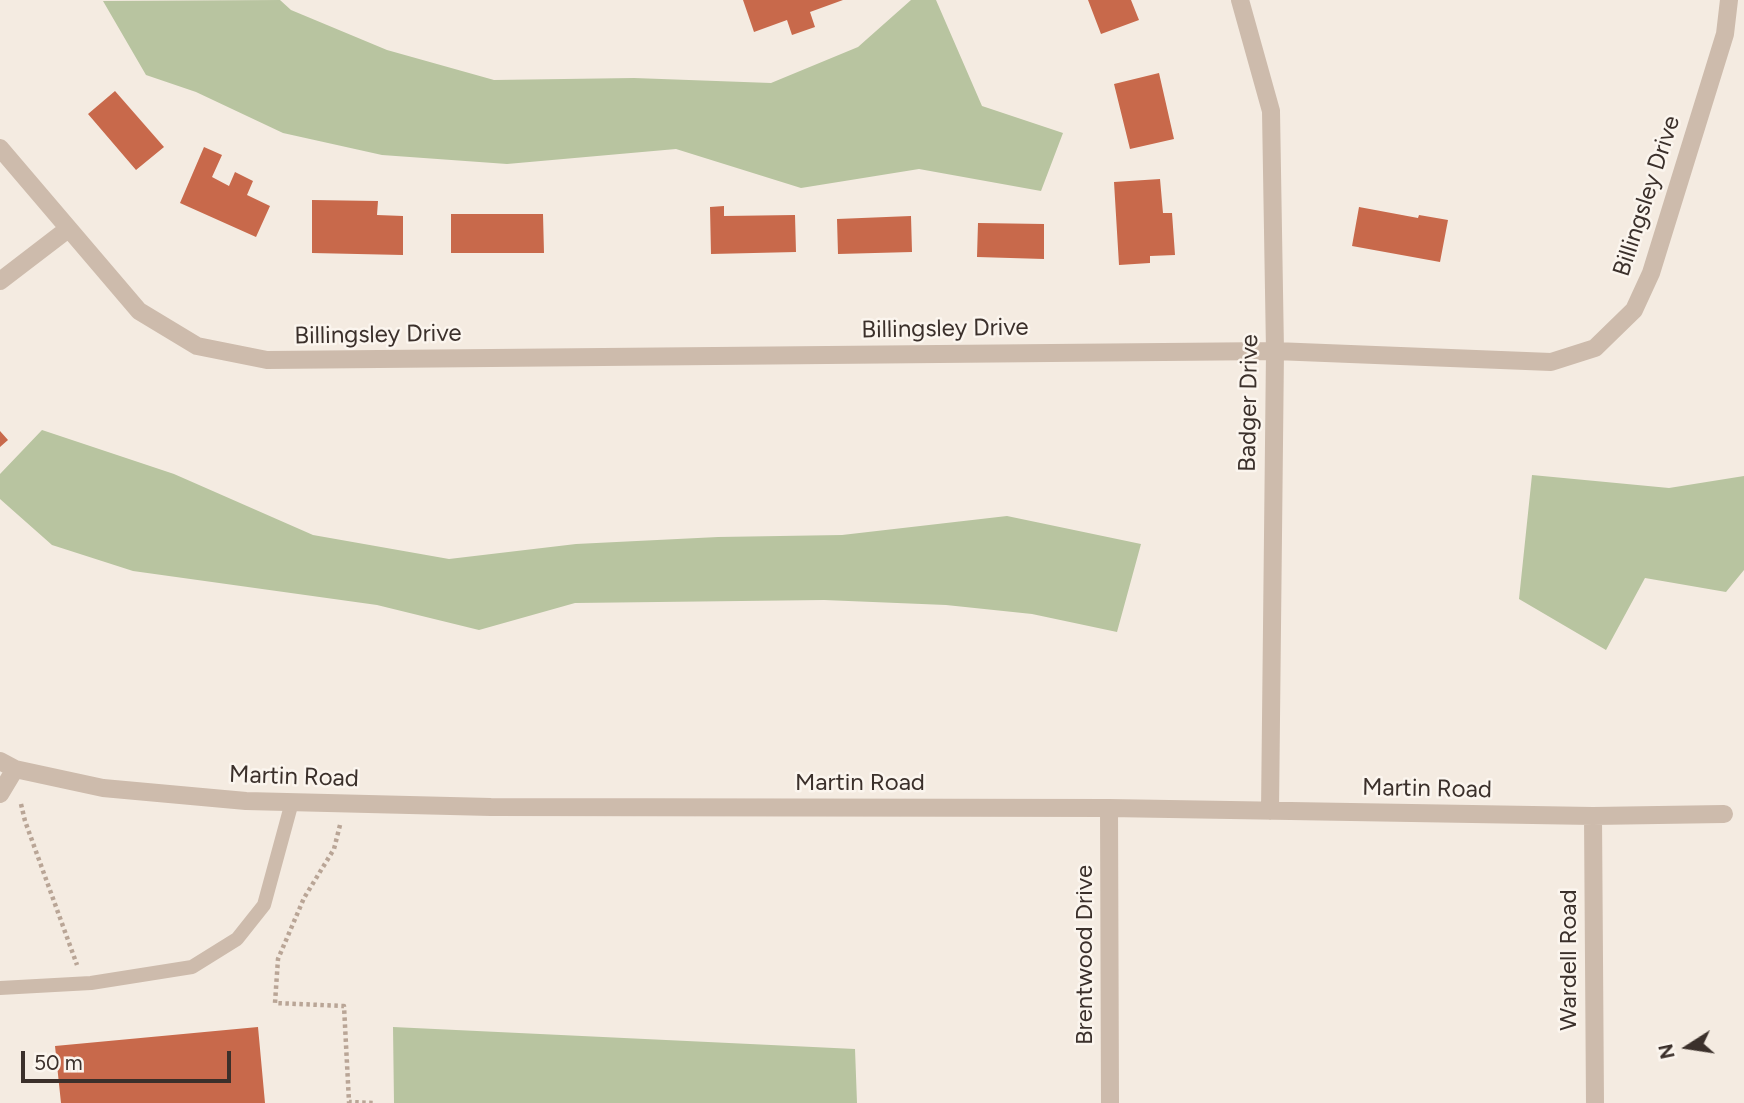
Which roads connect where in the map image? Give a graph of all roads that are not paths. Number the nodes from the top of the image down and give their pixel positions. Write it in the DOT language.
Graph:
graph roads {
  1 [pos="1240,0"];
  2 [pos="1729,0"];
  3 [pos="0,148"];
  4 [pos="68,229"];
  5 [pos="0,281"];
  6 [pos="1275,351"];
  7 [pos="7,765"];
  8 [pos="0,794"];
  9 [pos="292,802"];
  10 [pos="1109,808"];
  11 [pos="1270,811"];
  12 [pos="1724,814"];
  13 [pos="1593,816"];
  14 [pos="0,988"];
  15 [pos="1110,1103"];
  16 [pos="1595,1103"];
  1 -- 6 [label="street, Badger Drive"];
  2 -- 6 [label="street, Billingsley Drive"];
  3 -- 4 [label="street, Billingsley Drive"];
  4 -- 5 [label="street"];
  4 -- 6 [label="street, Billingsley Drive"];
  6 -- 11 [label="street, Badger Drive"];
  7 -- 8 [label="street"];
  7 -- 9 [label="street, Martin Road"];
  9 -- 10 [label="street, Martin Road"];
  9 -- 14 [label="lane"];
  10 -- 11 [label="street, Martin Road"];
  10 -- 15 [label="street, Brentwood Drive"];
  11 -- 13 [label="street, Martin Road"];
  12 -- 13 [label="street, Martin Road"];
  13 -- 16 [label="street, Wardell Road"];
}
